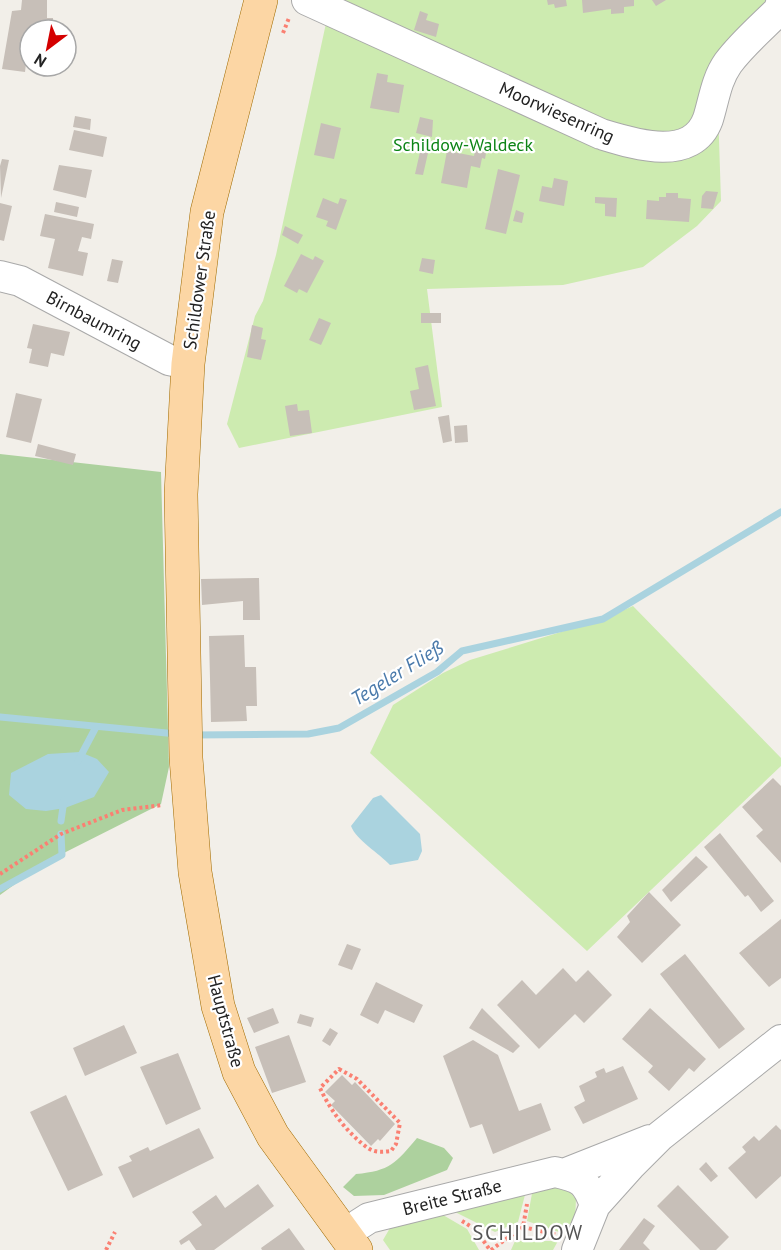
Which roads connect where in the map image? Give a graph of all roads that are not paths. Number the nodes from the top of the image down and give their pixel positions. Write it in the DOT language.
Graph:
graph roads {
  1 [pos="261,0"];
  2 [pos="308,0"];
  3 [pos="781,3"];
  4 [pos="0,276"];
  5 [pos="188,364"];
  6 [pos="184,708"];
  7 [pos="781,1040"];
  8 [pos="660,1136"];
  9 [pos="564,1174"];
  10 [pos="596,1205"];
  11 [pos="350,1242"];
  12 [pos="580,1245"];
  1 -- 5 [label="main road, Schildower Straße"];
  2 -- 3 [label="street, Moorwiesenring"];
  4 -- 5 [label="street, Birnbaumring"];
  5 -- 6 [label="main road, Schildower Straße"];
  6 -- 11 [label="main road, Hauptstraße"];
  7 -- 8 [label="street, Breite Straße"];
  8 -- 9 [label="street, Breite Straße"];
  8 -- 10 [label="street, Breite Straße"];
  9 -- 10 [label="street"];
  9 -- 11 [label="street, Breite Straße"];
  10 -- 12 [label="street, Breite Straße"];
}
